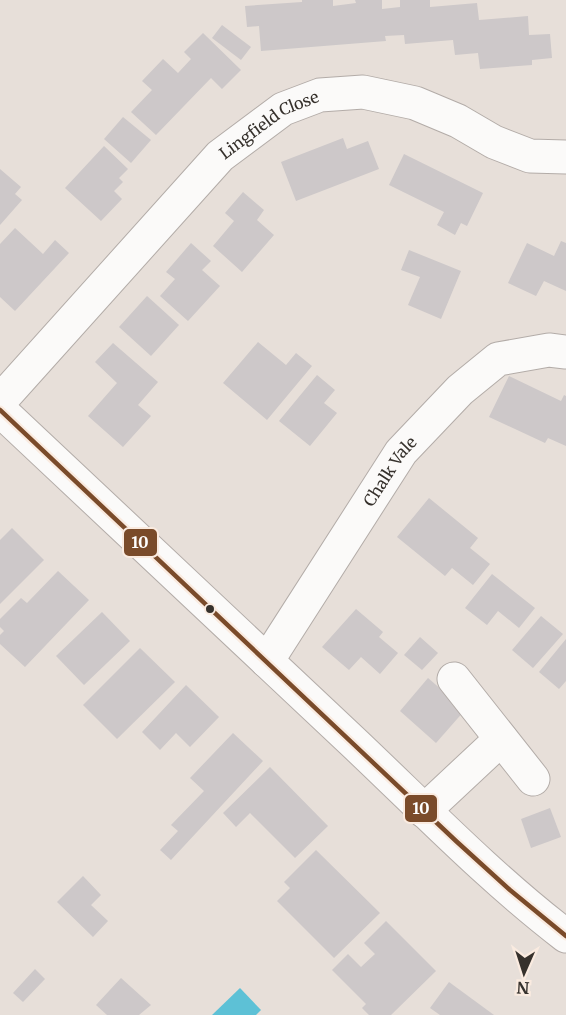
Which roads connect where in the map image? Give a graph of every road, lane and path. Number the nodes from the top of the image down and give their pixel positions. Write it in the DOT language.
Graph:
graph roads {
  1 [pos="566,157"];
  2 [pos="566,352"];
  3 [pos="0,401"];
  4 [pos="0,410"];
  5 [pos="267,661"];
  6 [pos="454,679"];
  7 [pos="501,739"];
  8 [pos="533,779"];
  9 [pos="424,811"];
  10 [pos="566,936"];
  1 -- 3 [label="street, Lingfield Close"];
  2 -- 5 [label="street, Chalk Vale"];
  4 -- 5 [label="street"];
  5 -- 9 [label="street"];
  6 -- 7 [label="street"];
  7 -- 8 [label="street"];
  7 -- 9 [label="street"];
  9 -- 10 [label="street"];
}
